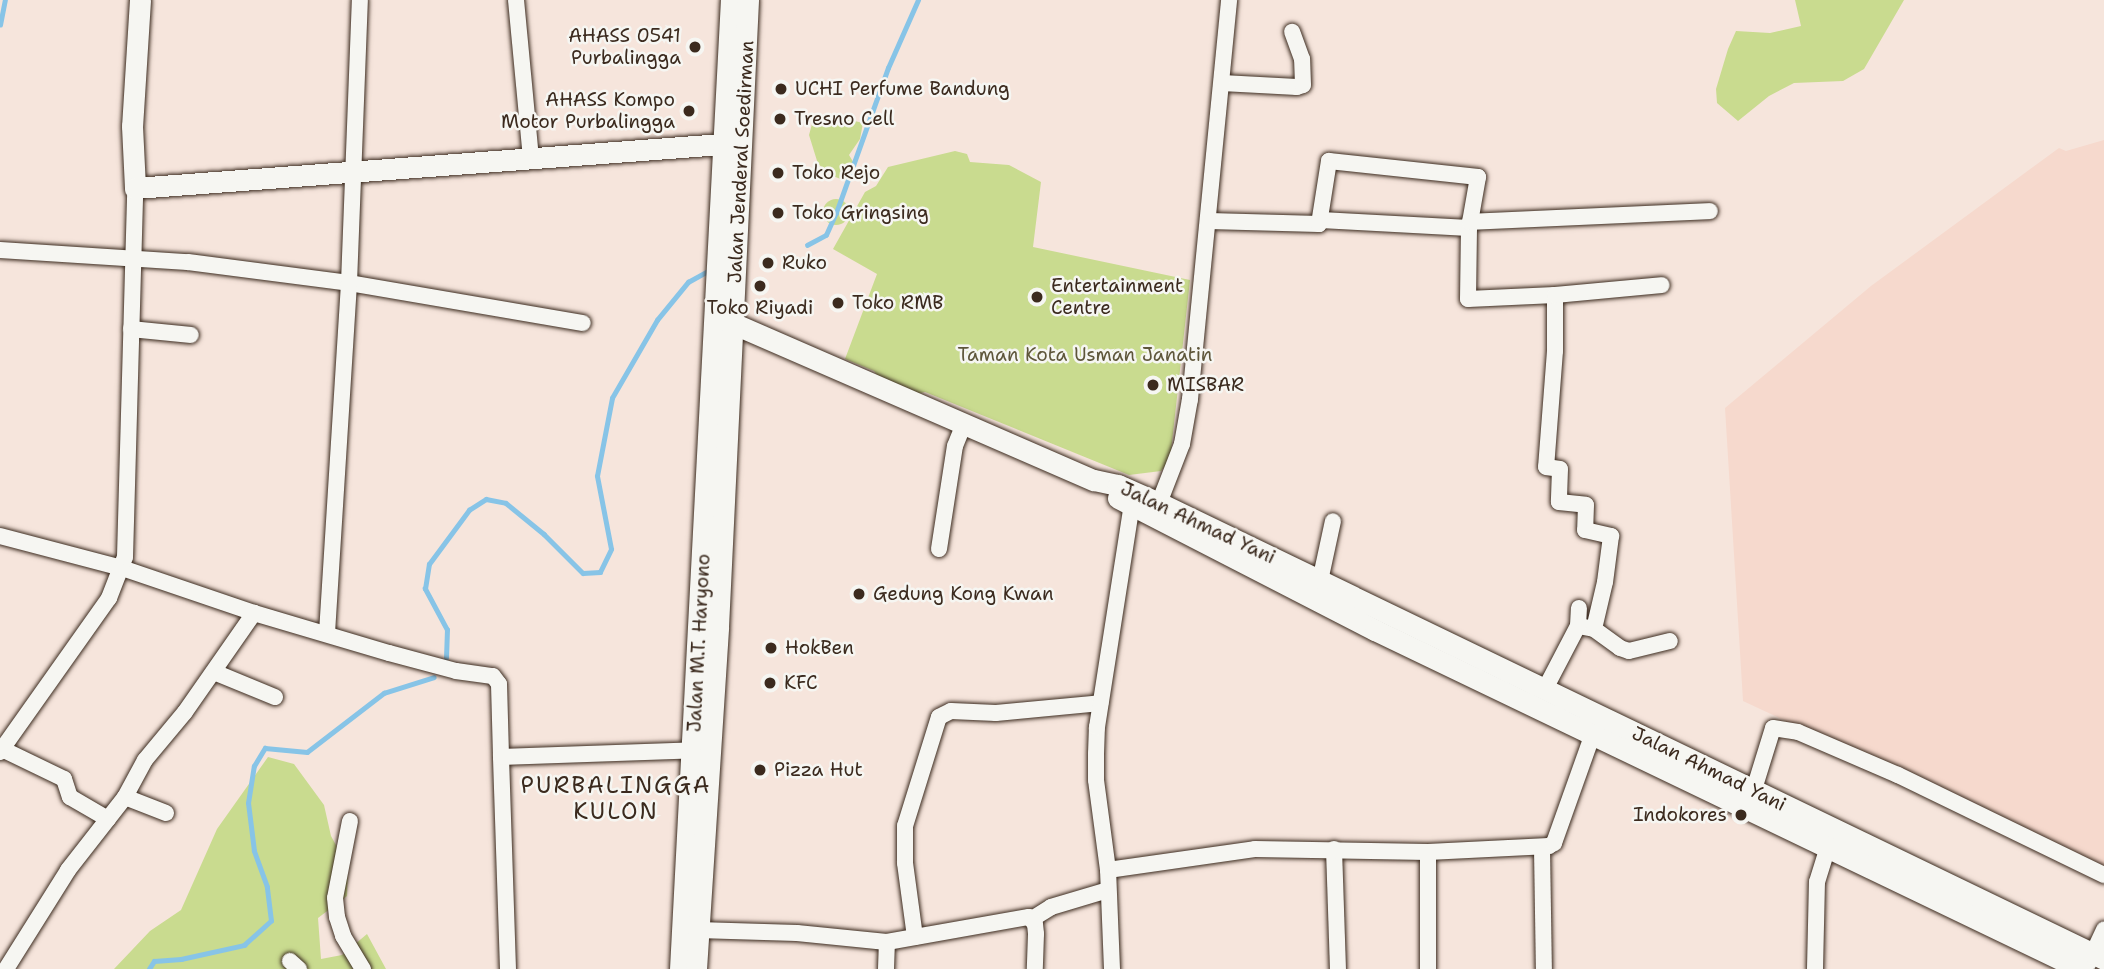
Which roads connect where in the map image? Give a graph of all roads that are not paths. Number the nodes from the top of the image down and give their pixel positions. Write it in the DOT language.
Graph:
graph roads {
  1 [pos="140,0"];
  2 [pos="359,0"];
  3 [pos="516,0"];
  4 [pos="731,0"];
  5 [pos="748,0"];
  6 [pos="1228,0"];
  7 [pos="1292,32"];
  8 [pos="1222,83"];
  9 [pos="732,143"];
  10 [pos="531,158"];
  11 [pos="354,171"];
  12 [pos="135,188"];
  13 [pos="1710,211"];
  14 [pos="1321,220"];
  15 [pos="1209,221"];
  16 [pos="1470,225"];
  17 [pos="0,250"];
  18 [pos="132,256"];
  19 [pos="349,283"];
  20 [pos="1662,285"];
  21 [pos="1555,295"];
  22 [pos="725,320"];
  23 [pos="583,323"];
  24 [pos="131,329"];
  25 [pos="191,335"];
  26 [pos="964,424"];
  27 [pos="1132,498"];
  28 [pos="1156,510"];
  29 [pos="1333,521"];
  30 [pos="0,536"];
  31 [pos="939,549"];
  32 [pos="122,568"];
  33 [pos="1320,581"];
  34 [pos="1579,608"];
  35 [pos="254,613"];
  36 [pos="1586,628"];
  37 [pos="327,633"];
  38 [pos="1670,641"];
  39 [pos="214,672"];
  40 [pos="1545,689"];
  41 [pos="275,697"];
  42 [pos="1101,703"];
  43 [pos="1596,725"];
  44 [pos="1,750"];
  45 [pos="701,750"];
  46 [pos="501,757"];
  47 [pos="1738,793"];
  48 [pos="125,797"];
  49 [pos="166,813"];
  50 [pos="107,820"];
  51 [pos="350,821"];
  52 [pos="1831,838"];
  53 [pos="1542,848"];
  54 [pos="1335,849"];
  55 [pos="1428,852"];
  56 [pos="1108,870"];
  57 [pos="2104,875"];
  58 [pos="1108,890"];
  59 [pos="1032,919"];
  60 [pos="2104,929"];
  61 [pos="698,930"];
  62 [pos="915,937"];
  63 [pos="887,942"];
  64 [pos="2091,963"];
  65 [pos="6,969"];
  66 [pos="363,969"];
  67 [pos="508,969"];
  68 [pos="680,969"];
  69 [pos="696,969"];
  70 [pos="886,969"];
  71 [pos="1035,969"];
  72 [pos="1112,969"];
  73 [pos="1338,969"];
  74 [pos="1428,969"];
  75 [pos="1544,969"];
  76 [pos="1815,969"];
  1 -- 12 [label="main road"];
  2 -- 11 [label="street"];
  3 -- 10 [label="street"];
  4 -- 9 [label="main road, Jalan Jenderal Soedirman"];
  5 -- 9 [label="main road, Jalan Jenderal Soedirman"];
  6 -- 8 [label="street"];
  7 -- 8 [label="street"];
  8 -- 15 [label="street"];
  9 -- 10 [label="main road"];
  9 -- 22 [label="main road, Jalan Jenderal Soedirman"];
  10 -- 11 [label="main road"];
  11 -- 12 [label="main road"];
  11 -- 19 [label="street"];
  12 -- 18 [label="street"];
  13 -- 16 [label="street"];
  14 -- 15 [label="street"];
  14 -- 16 [label="street"];
  14 -- 16 [label="street"];
  15 -- 28 [label="street"];
  16 -- 21 [label="street"];
  17 -- 18 [label="street"];
  18 -- 19 [label="street"];
  18 -- 24 [label="street"];
  19 -- 23 [label="street"];
  19 -- 37 [label="street"];
  20 -- 21 [label="street"];
  21 -- 36 [label="street"];
  22 -- 26 [label="main road, Jalan Ahmad Yani"];
  22 -- 45 [label="main road, Jalan M.T. Haryono"];
  24 -- 25 [label="street"];
  24 -- 32 [label="street"];
  26 -- 27 [label="main road, Jalan Ahmad Yani"];
  26 -- 31 [label="street"];
  27 -- 28 [label="main road, Jalan Ahmad Yani"];
  27 -- 42 [label="street"];
  28 -- 33 [label="main road, Jalan Ahmad Yani"];
  28 -- 43 [label="main road, Jalan Ahmad Yani"];
  29 -- 33 [label="street"];
  30 -- 32 [label="street"];
  32 -- 35 [label="street"];
  32 -- 44 [label="street"];
  33 -- 40 [label="main road, Jalan Ahmad Yani"];
  34 -- 36 [label="street"];
  35 -- 37 [label="street"];
  35 -- 39 [label="street"];
  36 -- 38 [label="street"];
  36 -- 40 [label="street"];
  37 -- 46 [label="street"];
  39 -- 41 [label="street"];
  39 -- 48 [label="street"];
  40 -- 43 [label="main road, Jalan Ahmad Yani"];
  42 -- 56 [label="street"];
  42 -- 62 [label="street"];
  43 -- 47 [label="main road, Jalan Ahmad Yani"];
  43 -- 53 [label="street"];
  44 -- 50 [label="street"];
  45 -- 46 [label="street"];
  45 -- 61 [label="main road, Jalan M.T. Haryono"];
  45 -- 68 [label="main road, Jalan M.T. Haryono"];
  46 -- 67 [label="street"];
  47 -- 52 [label="main road, Jalan Ahmad Yani"];
  47 -- 57 [label="street"];
  48 -- 49 [label="street"];
  48 -- 50 [label="street"];
  50 -- 65 [label="street"];
  51 -- 66 [label="street"];
  52 -- 64 [label="main road, Jalan Ahmad Yani"];
  52 -- 76 [label="street"];
  53 -- 55 [label="street"];
  53 -- 75 [label="street"];
  54 -- 55 [label="street"];
  54 -- 56 [label="street"];
  54 -- 73 [label="street"];
  55 -- 74 [label="street"];
  56 -- 58 [label="street"];
  58 -- 59 [label="street"];
  58 -- 72 [label="street"];
  59 -- 62 [label="street"];
  59 -- 71 [label="street"];
  60 -- 64 [label="street"];
  61 -- 63 [label="street"];
  61 -- 69 [label="main road, Jalan M.T. Haryono"];
  62 -- 63 [label="street"];
  63 -- 70 [label="street"];
}
